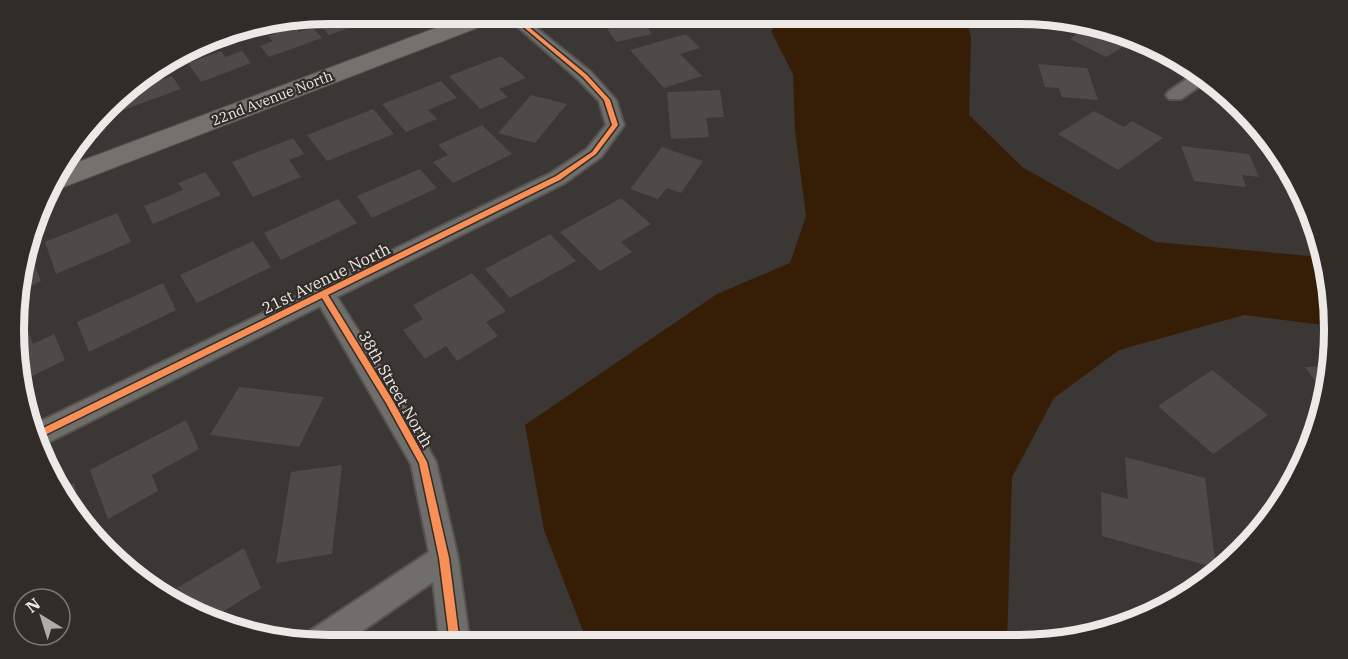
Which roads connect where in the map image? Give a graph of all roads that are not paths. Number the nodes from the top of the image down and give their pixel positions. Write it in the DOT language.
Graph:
graph roads {
  1 [pos="466,24"];
  2 [pos="522,24"];
  3 [pos="1196,81"];
  4 [pos="1175,95"];
  5 [pos="65,177"];
  6 [pos="324,294"];
  7 [pos="42,433"];
  8 [pos="444,558"];
  9 [pos="331,635"];
  10 [pos="454,635"];
  1 -- 5 [label="main road, 22nd Avenue North"];
  2 -- 6 [label="street, 21st Avenue North"];
  3 -- 4 [label="street"];
  6 -- 7 [label="street, 21st Avenue North"];
  6 -- 8 [label="street, 38th Street North"];
  8 -- 9 [label="street"];
  8 -- 10 [label="street, 38th Street North"];
}
